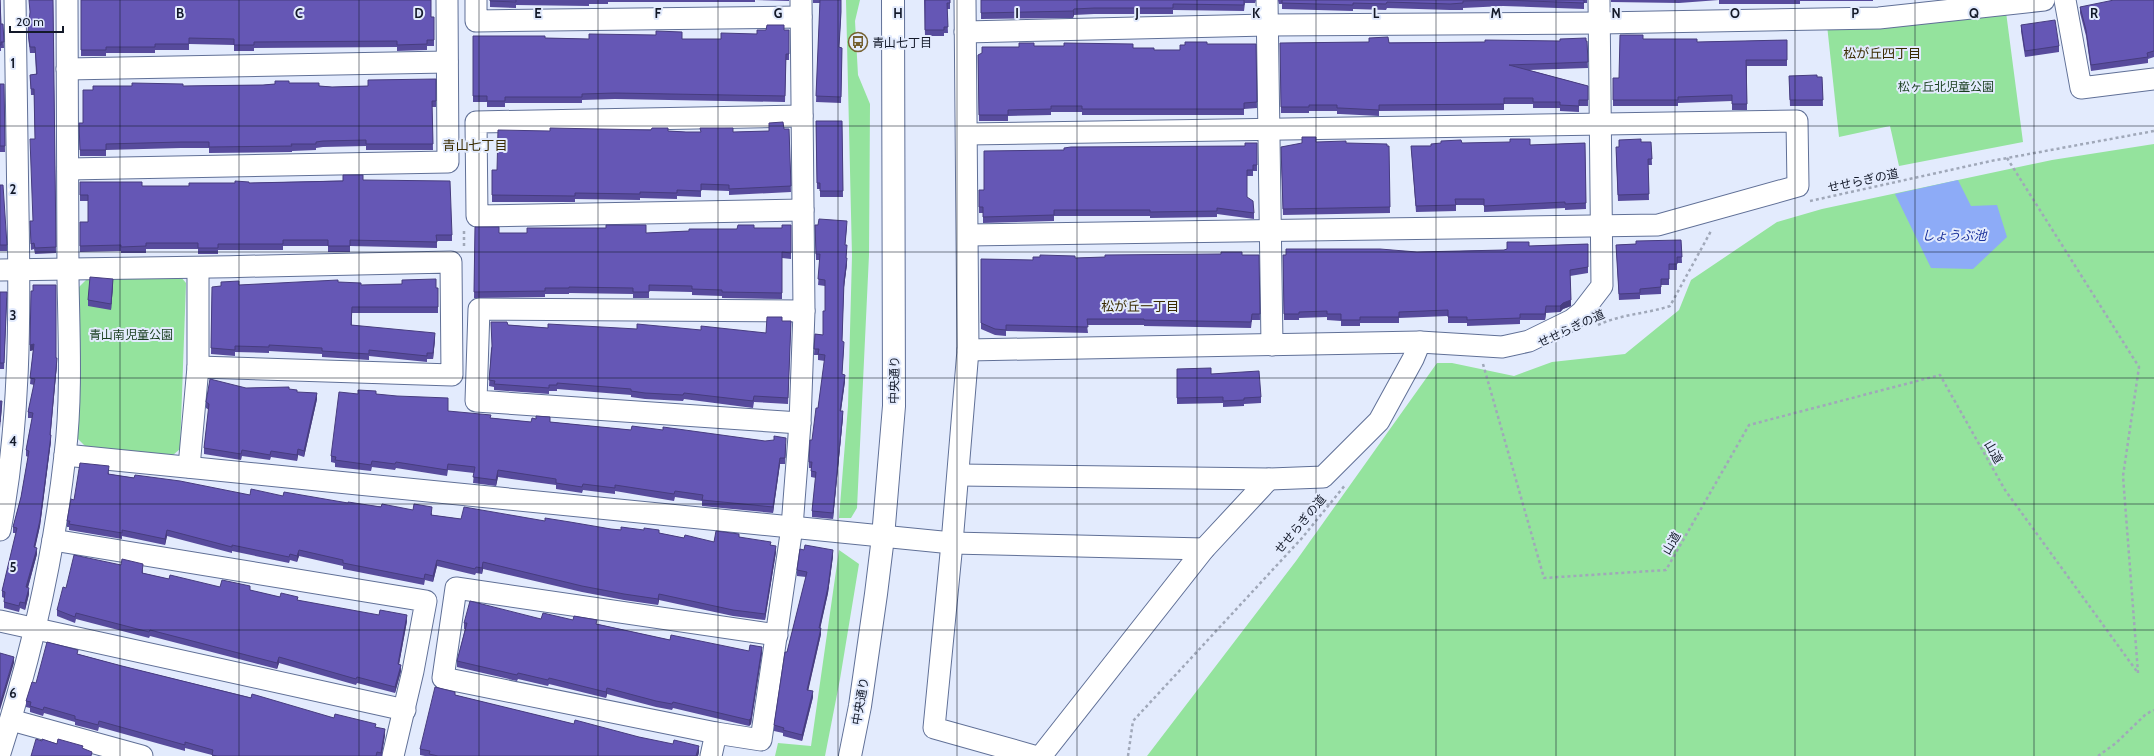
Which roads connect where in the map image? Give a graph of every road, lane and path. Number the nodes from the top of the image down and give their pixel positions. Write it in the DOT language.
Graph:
graph roads {
  1 [pos="15,0"];
  2 [pos="67,0"];
  3 [pos="447,0"];
  4 [pos="476,0"];
  5 [pos="893,0"];
  6 [pos="965,0"];
  7 [pos="1267,0"];
  8 [pos="1599,0"];
  9 [pos="2044,0"];
  10 [pos="2065,0"];
  11 [pos="801,9"];
  12 [pos="1600,22"];
  13 [pos="1267,25"];
  14 [pos="965,32"];
  15 [pos="447,62"];
  16 [pos="67,70"];
  17 [pos="8,71"];
  18 [pos="2154,79"];
  19 [pos="802,116"];
  20 [pos="1600,124"];
  21 [pos="1269,129"];
  22 [pos="2154,131"];
  23 [pos="966,134"];
  24 [pos="2007,158"];
  25 [pos="9,168"];
  26 [pos="68,169"];
  27 [pos="1802,203"];
  28 [pos="803,210"];
  29 [pos="1602,226"];
  30 [pos="1270,230"];
  31 [pos="1712,230"];
  32 [pos="968,235"];
  33 [pos="68,268"];
  34 [pos="198,268"];
  35 [pos="10,270"];
  36 [pos="804,311"];
  37 [pos="1596,326"];
  38 [pos="1420,342"];
  39 [pos="1272,345"];
  40 [pos="968,350"];
  41 [pos="1488,361"];
  42 [pos="198,367"];
  43 [pos="8,386"];
  44 [pos="800,423"];
  45 [pos="65,455"];
  46 [pos="189,467"];
  47 [pos="959,475"];
  48 [pos="1269,479"];
  49 [pos="1347,482"];
  50 [pos="3,502"];
  51 [pos="792,527"];
  52 [pos="0,530"];
  53 [pos="883,537"];
  54 [pos="53,540"];
  55 [pos="952,543"];
  56 [pos="1204,549"];
  57 [pos="0,621"];
  58 [pos="34,628"];
  59 [pos="777,635"];
  60 [pos="405,710"];
  61 [pos="2154,710"];
  62 [pos="11,720"];
  63 [pos="716,733"];
  64 [pos="0,753"];
  65 [pos="142,756"];
  66 [pos="394,756"];
  67 [pos="711,756"];
  68 [pos="850,756"];
  69 [pos="1034,756"];
  70 [pos="1041,756"];
  71 [pos="1128,756"];
  72 [pos="2098,756"];
  1 -- 17 [label="street"];
  2 -- 16 [label="street"];
  3 -- 15 [label="street"];
  4 -- 11 [label="street"];
  5 -- 53 [label="street, 中央通り"];
  6 -- 14 [label="street"];
  7 -- 13 [label="street"];
  8 -- 12 [label="street"];
  9 -- 12 [label="street"];
  10 -- 18 [label="street"];
  11 -- 19 [label="street"];
  12 -- 13 [label="street"];
  12 -- 20 [label="street"];
  13 -- 14 [label="street"];
  13 -- 21 [label="street"];
  14 -- 23 [label="street"];
  15 -- 16 [label="street"];
  15 -- 26 [label="street"];
  16 -- 26 [label="street"];
  17 -- 25 [label="street"];
  19 -- 28 [label="street"];
  19 -- 28 [label="street"];
  20 -- 21 [label="street"];
  20 -- 29 [label="street"];
  20 -- 29 [label="street"];
  21 -- 23 [label="street"];
  21 -- 30 [label="street"];
  22 -- 24 [label="path, せせらぎの道"];
  23 -- 32 [label="street"];
  24 -- 27 [label="path, せせらぎの道"];
  24 -- 41 [label="path, 山道"];
  25 -- 35 [label="street"];
  26 -- 33 [label="street"];
  28 -- 36 [label="street"];
  29 -- 30 [label="street"];
  29 -- 38 [label="street"];
  30 -- 32 [label="street"];
  30 -- 39 [label="street"];
  31 -- 37 [label="path, せせらぎの道"];
  32 -- 40 [label="street"];
  33 -- 34 [label="street"];
  33 -- 35 [label="street"];
  33 -- 45 [label="street"];
  34 -- 42 [label="street"];
  34 -- 42 [label="street"];
  35 -- 43 [label="street"];
  36 -- 44 [label="street"];
  36 -- 44 [label="street"];
  38 -- 39 [label="street"];
  38 -- 48 [label="street"];
  39 -- 40 [label="street"];
  40 -- 47 [label="street"];
  42 -- 46 [label="street"];
  43 -- 50 [label="street"];
  44 -- 51 [label="street"];
  45 -- 46 [label="street"];
  45 -- 54 [label="street"];
  46 -- 51 [label="street"];
  47 -- 48 [label="street"];
  47 -- 55 [label="street"];
  48 -- 56 [label="street"];
  49 -- 71 [label="path, せせらぎの道"];
  50 -- 52 [label="street"];
  51 -- 53 [label="street"];
  51 -- 59 [label="street"];
  53 -- 55 [label="street"];
  53 -- 68 [label="street, 中央通り"];
  54 -- 58 [label="street"];
  54 -- 60 [label="street"];
  55 -- 56 [label="street"];
  55 -- 69 [label="street"];
  56 -- 70 [label="street"];
  57 -- 58 [label="street"];
  58 -- 60 [label="street"];
  58 -- 62 [label="street"];
  59 -- 63 [label="street"];
  59 -- 63 [label="street"];
  60 -- 66 [label="street"];
  61 -- 72 [label="path"];
  62 -- 64 [label="street"];
  62 -- 65 [label="street"];
  63 -- 67 [label="street"];
}
